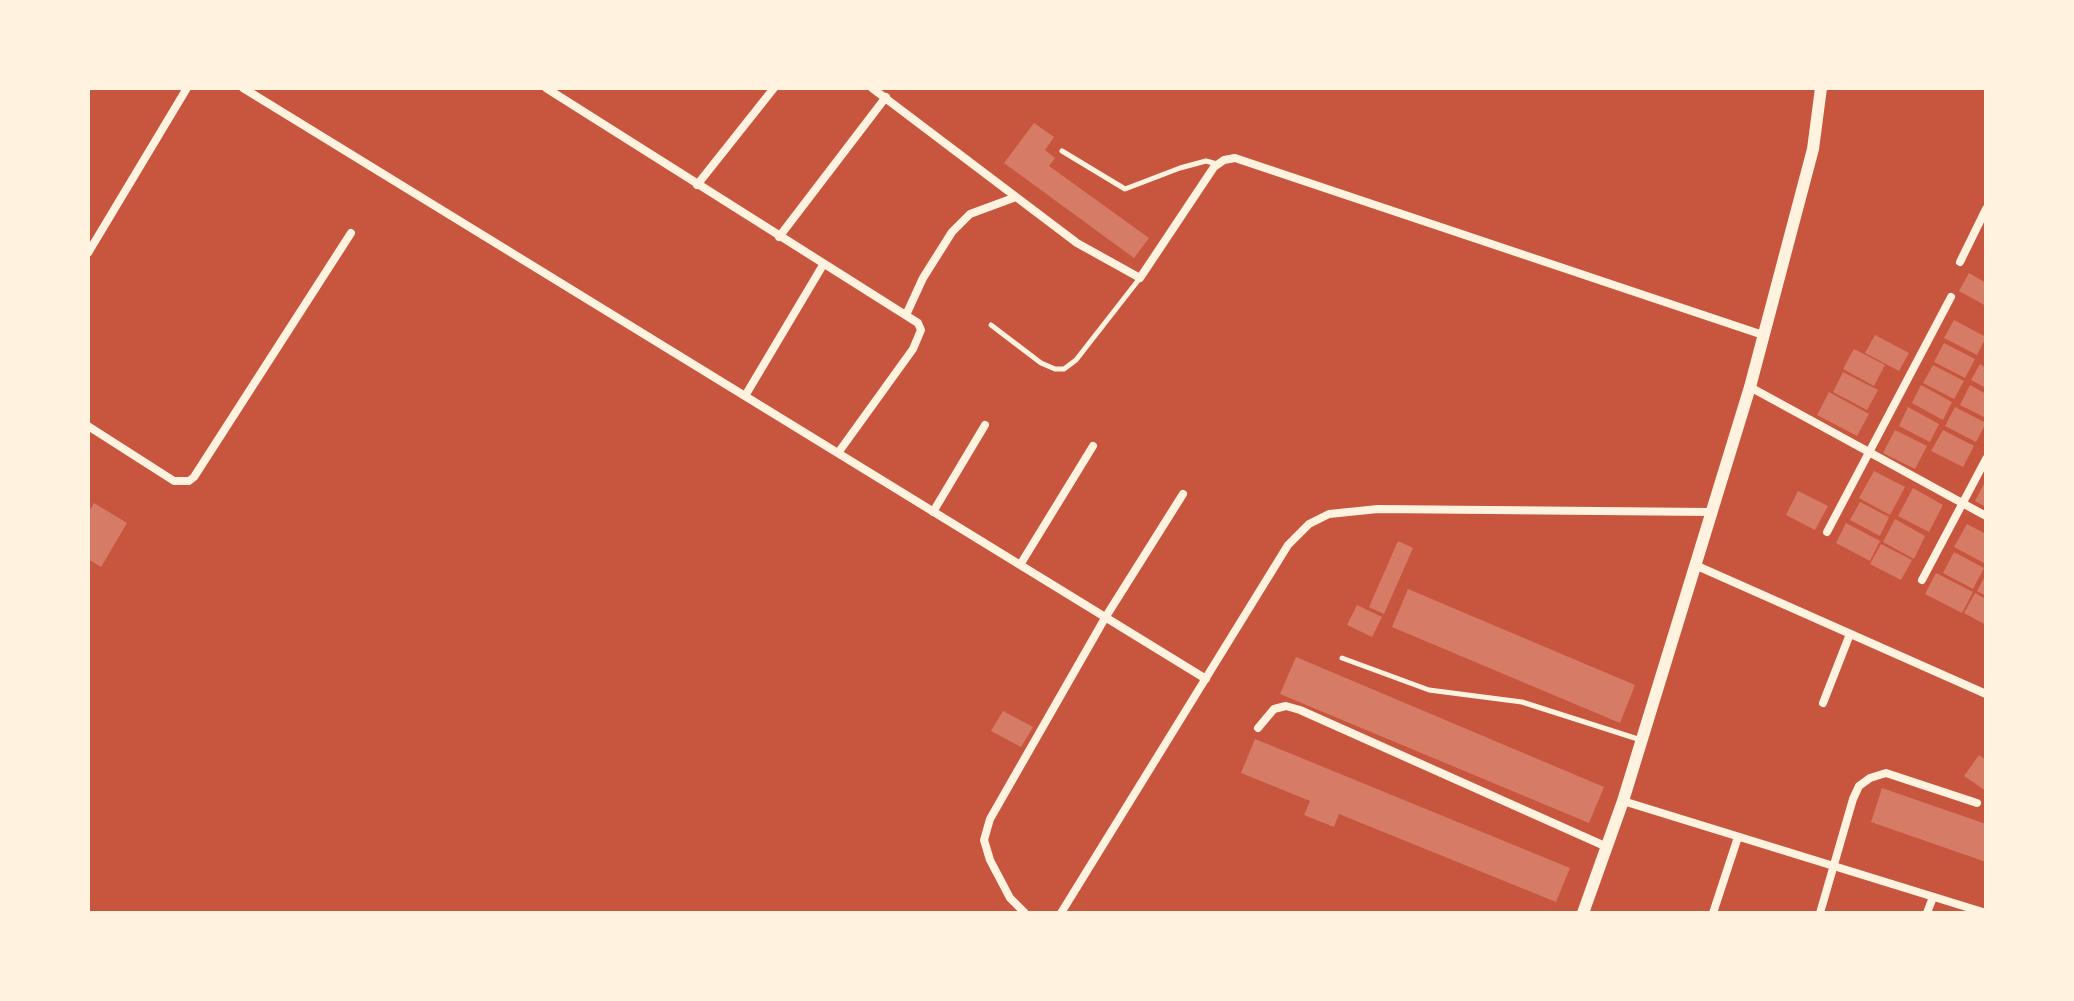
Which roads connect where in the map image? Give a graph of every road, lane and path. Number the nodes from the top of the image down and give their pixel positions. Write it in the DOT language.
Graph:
graph roads {
  1 [pos="187,88"];
  2 [pos="243,88"];
  3 [pos="546,88"];
  4 [pos="774,88"];
  5 [pos="872,88"];
  6 [pos="1821,88"];
  7 [pos="886,97"];
  8 [pos="1062,151"];
  9 [pos="1218,164"];
  10 [pos="697,185"];
  11 [pos="1016,197"];
  12 [pos="1985,214"];
  13 [pos="351,233"];
  14 [pos="779,237"];
  15 [pos="88,253"];
  16 [pos="1960,262"];
  17 [pos="823,265"];
  18 [pos="1140,278"];
  19 [pos="1951,297"];
  20 [pos="906,315"];
  21 [pos="991,325"];
  22 [pos="1763,335"];
  23 [pos="1750,387"];
  24 [pos="745,396"];
  25 [pos="985,425"];
  26 [pos="88,426"];
  27 [pos="1093,446"];
  28 [pos="1869,452"];
  29 [pos="838,453"];
  30 [pos="1986,459"];
  31 [pos="1183,494"];
  32 [pos="1963,503"];
  33 [pos="933,512"];
  34 [pos="1710,512"];
  35 [pos="1986,516"];
  36 [pos="1827,532"];
  37 [pos="1020,565"];
  38 [pos="1695,565"];
  39 [pos="1922,580"];
  40 [pos="1105,618"];
  41 [pos="1850,634"];
  42 [pos="1342,658"];
  43 [pos="1206,679"];
  44 [pos="1986,694"];
  45 [pos="1823,703"];
  46 [pos="1258,728"];
  47 [pos="1641,740"];
  48 [pos="1623,801"];
  49 [pos="1977,803"];
  50 [pos="1738,837"];
  51 [pos="1607,847"];
  52 [pos="1835,867"];
  53 [pos="1933,897"];
  54 [pos="1025,913"];
  55 [pos="1061,913"];
  56 [pos="1583,913"];
  57 [pos="1713,913"];
  58 [pos="1820,913"];
  59 [pos="1927,913"];
  60 [pos="1986,913"];
  1 -- 15 [label="street"];
  2 -- 24 [label="street"];
  3 -- 10 [label="street"];
  4 -- 10 [label="street"];
  5 -- 7 [label="street"];
  6 -- 22 [label="street"];
  7 -- 11 [label="street"];
  7 -- 14 [label="street"];
  8 -- 9 [label="lane"];
  9 -- 18 [label="street"];
  9 -- 22 [label="street"];
  10 -- 14 [label="street"];
  11 -- 18 [label="street"];
  11 -- 20 [label="street"];
  12 -- 16 [label="street"];
  13 -- 26 [label="street"];
  14 -- 17 [label="street"];
  17 -- 20 [label="street"];
  17 -- 24 [label="street"];
  18 -- 21 [label="lane"];
  19 -- 28 [label="street"];
  20 -- 29 [label="street"];
  22 -- 23 [label="street"];
  23 -- 28 [label="street"];
  23 -- 34 [label="street"];
  24 -- 29 [label="street"];
  25 -- 33 [label="street"];
  27 -- 37 [label="street"];
  28 -- 32 [label="street"];
  28 -- 36 [label="street"];
  29 -- 33 [label="street"];
  30 -- 32 [label="street"];
  31 -- 40 [label="street"];
  32 -- 35 [label="street"];
  32 -- 39 [label="street"];
  33 -- 37 [label="street"];
  34 -- 38 [label="street"];
  34 -- 43 [label="street"];
  37 -- 40 [label="street"];
  38 -- 41 [label="street"];
  38 -- 47 [label="street"];
  40 -- 43 [label="street"];
  40 -- 54 [label="street"];
  41 -- 44 [label="street"];
  41 -- 45 [label="street"];
  42 -- 47 [label="lane"];
  43 -- 55 [label="street"];
  46 -- 51 [label="street"];
  47 -- 48 [label="street"];
  48 -- 50 [label="street"];
  48 -- 51 [label="street"];
  49 -- 52 [label="street"];
  50 -- 52 [label="street"];
  50 -- 57 [label="street"];
  51 -- 56 [label="street"];
  52 -- 53 [label="street"];
  52 -- 58 [label="street"];
  53 -- 59 [label="street"];
  53 -- 60 [label="street"];
}
